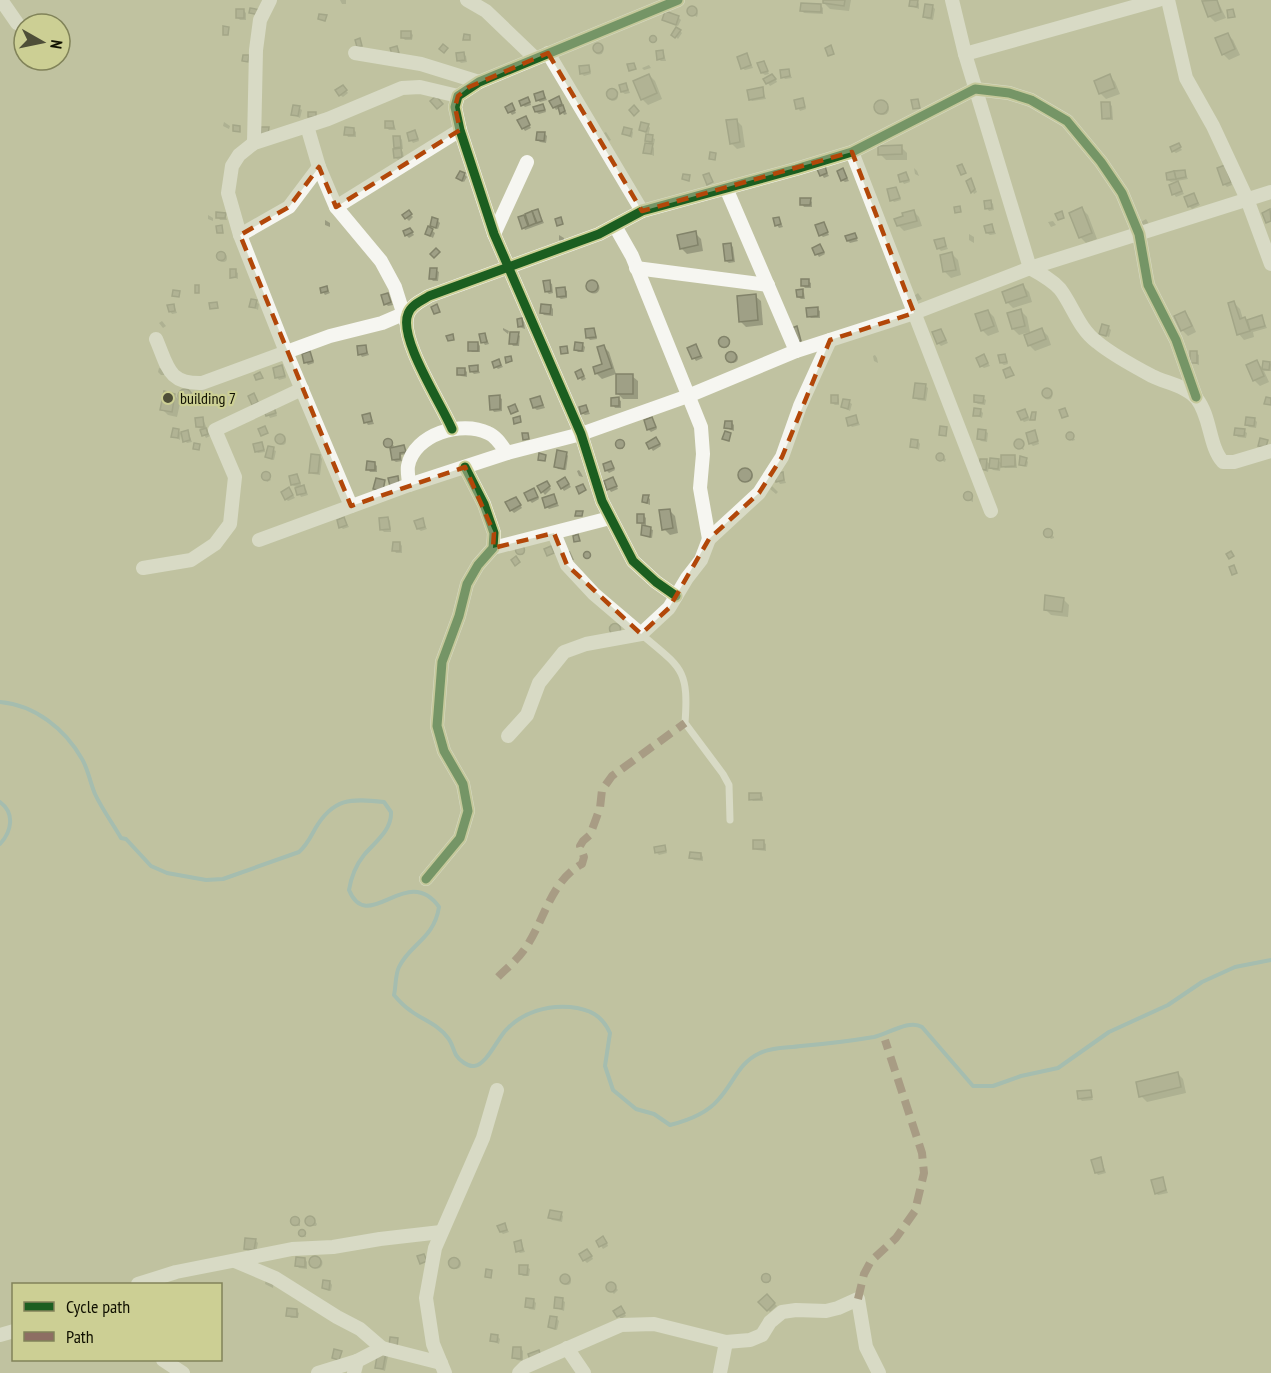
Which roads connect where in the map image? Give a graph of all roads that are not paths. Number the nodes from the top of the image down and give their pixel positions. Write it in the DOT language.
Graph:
graph roads {
  1 [pos="1,0"];
  2 [pos="270,0"];
  3 [pos="467,0"];
  4 [pos="678,0"];
  5 [pos="952,0"];
  6 [pos="1158,0"];
  7 [pos="1168,0"];
  8 [pos="12,16"];
  9 [pos="355,53"];
  10 [pos="965,54"];
  11 [pos="542,56"];
  12 [pos="479,82"];
  13 [pos="975,89"];
  14 [pos="458,96"];
  15 [pos="307,126"];
  16 [pos="460,130"];
  17 [pos="254,143"];
  18 [pos="852,152"];
  19 [pos="527,162"];
  20 [pos="319,167"];
  21 [pos="726,189"];
  22 [pos="1271,192"];
  23 [pos="1247,200"];
  24 [pos="336,207"];
  25 [pos="642,211"];
  26 [pos="615,226"];
  27 [pos="494,234"];
  28 [pos="1139,234"];
  29 [pos="240,235"];
  30 [pos="1271,264"];
  31 [pos="636,268"];
  32 [pos="1030,268"];
  33 [pos="508,269"];
  34 [pos="768,285"];
  35 [pos="914,313"];
  36 [pos="405,319"];
  37 [pos="156,339"];
  38 [pos="830,340"];
  39 [pos="796,351"];
  40 [pos="286,352"];
  41 [pos="302,389"];
  42 [pos="688,396"];
  43 [pos="1196,397"];
  44 [pos="452,429"];
  45 [pos="581,434"];
  46 [pos="1271,451"];
  47 [pos="507,453"];
  48 [pos="465,467"];
  49 [pos="409,485"];
  50 [pos="351,506"];
  51 [pos="991,511"];
  52 [pos="610,518"];
  53 [pos="554,533"];
  54 [pos="709,539"];
  55 [pos="258,540"];
  56 [pos="493,548"];
  57 [pos="144,568"];
  58 [pos="676,596"];
  59 [pos="641,633"];
  60 [pos="508,736"];
  61 [pos="730,820"];
  62 [pos="426,879"];
  63 [pos="497,1090"];
  64 [pos="441,1232"];
  65 [pos="235,1261"];
  66 [pos="141,1283"];
  67 [pos="726,1342"];
  68 [pos="382,1348"];
  69 [pos="567,1348"];
  70 [pos="166,1361"];
  71 [pos="355,1367"];
  72 [pos="443,1368"];
  73 [pos="183,1373"];
  74 [pos="318,1373"];
  75 [pos="519,1373"];
  76 [pos="584,1373"];
  77 [pos="720,1373"];
  78 [pos="879,1373"];
  1 -- 8 [label="street"];
  2 -- 17 [label="street"];
  3 -- 11 [label="street"];
  4 -- 11 [label="street"];
  5 -- 10 [label="street"];
  6 -- 10 [label="street"];
  7 -- 23 [label="street"];
  9 -- 12 [label="street"];
  10 -- 13 [label="street"];
  11 -- 12 [label="street"];
  11 -- 25 [label="street"];
  12 -- 14 [label="street"];
  13 -- 18 [label="street"];
  13 -- 28 [label="street"];
  13 -- 32 [label="street"];
  14 -- 15 [label="street"];
  14 -- 16 [label="street"];
  15 -- 17 [label="street"];
  15 -- 20 [label="street"];
  16 -- 24 [label="street"];
  16 -- 27 [label="street"];
  17 -- 29 [label="street"];
  18 -- 21 [label="street"];
  18 -- 35 [label="street"];
  19 -- 27 [label="street"];
  20 -- 24 [label="street"];
  20 -- 29 [label="street"];
  21 -- 25 [label="street"];
  21 -- 34 [label="street"];
  22 -- 23 [label="street"];
  23 -- 28 [label="street"];
  23 -- 30 [label="street"];
  24 -- 36 [label="street"];
  25 -- 26 [label="street"];
  26 -- 31 [label="street"];
  26 -- 33 [label="street"];
  27 -- 33 [label="street"];
  28 -- 32 [label="street"];
  28 -- 43 [label="street"];
  29 -- 40 [label="street"];
  31 -- 34 [label="street"];
  31 -- 42 [label="street"];
  32 -- 35 [label="street"];
  32 -- 43 [label="street"];
  33 -- 36 [label="street"];
  33 -- 45 [label="street"];
  34 -- 39 [label="street"];
  35 -- 38 [label="street"];
  35 -- 51 [label="street"];
  36 -- 40 [label="street"];
  36 -- 44 [label="street"];
  37 -- 40 [label="street"];
  38 -- 39 [label="street"];
  38 -- 54 [label="street"];
  39 -- 42 [label="street"];
  40 -- 41 [label="street"];
  41 -- 50 [label="street"];
  41 -- 57 [label="street"];
  42 -- 45 [label="street"];
  42 -- 54 [label="street"];
  43 -- 46 [label="street"];
  44 -- 47 [label="street"];
  44 -- 49 [label="street"];
  45 -- 47 [label="street"];
  45 -- 52 [label="street"];
  47 -- 48 [label="street"];
  48 -- 49 [label="street"];
  48 -- 56 [label="street"];
  49 -- 50 [label="street"];
  50 -- 55 [label="street"];
  52 -- 53 [label="street"];
  52 -- 58 [label="street"];
  53 -- 56 [label="street"];
  53 -- 59 [label="street"];
  54 -- 58 [label="street"];
  56 -- 62 [label="street"];
  58 -- 59 [label="street"];
  59 -- 60 [label="street"];
  59 -- 61 [label="lane"];
  63 -- 64 [label="street"];
  64 -- 65 [label="street"];
  64 -- 72 [label="street"];
  65 -- 66 [label="street"];
  65 -- 68 [label="street"];
  67 -- 69 [label="street"];
  67 -- 77 [label="street"];
  67 -- 78 [label="street"];
  68 -- 71 [label="street"];
  68 -- 72 [label="street"];
  69 -- 75 [label="street"];
  69 -- 76 [label="street"];
  70 -- 73 [label="street"];
  71 -- 74 [label="street"];
}
